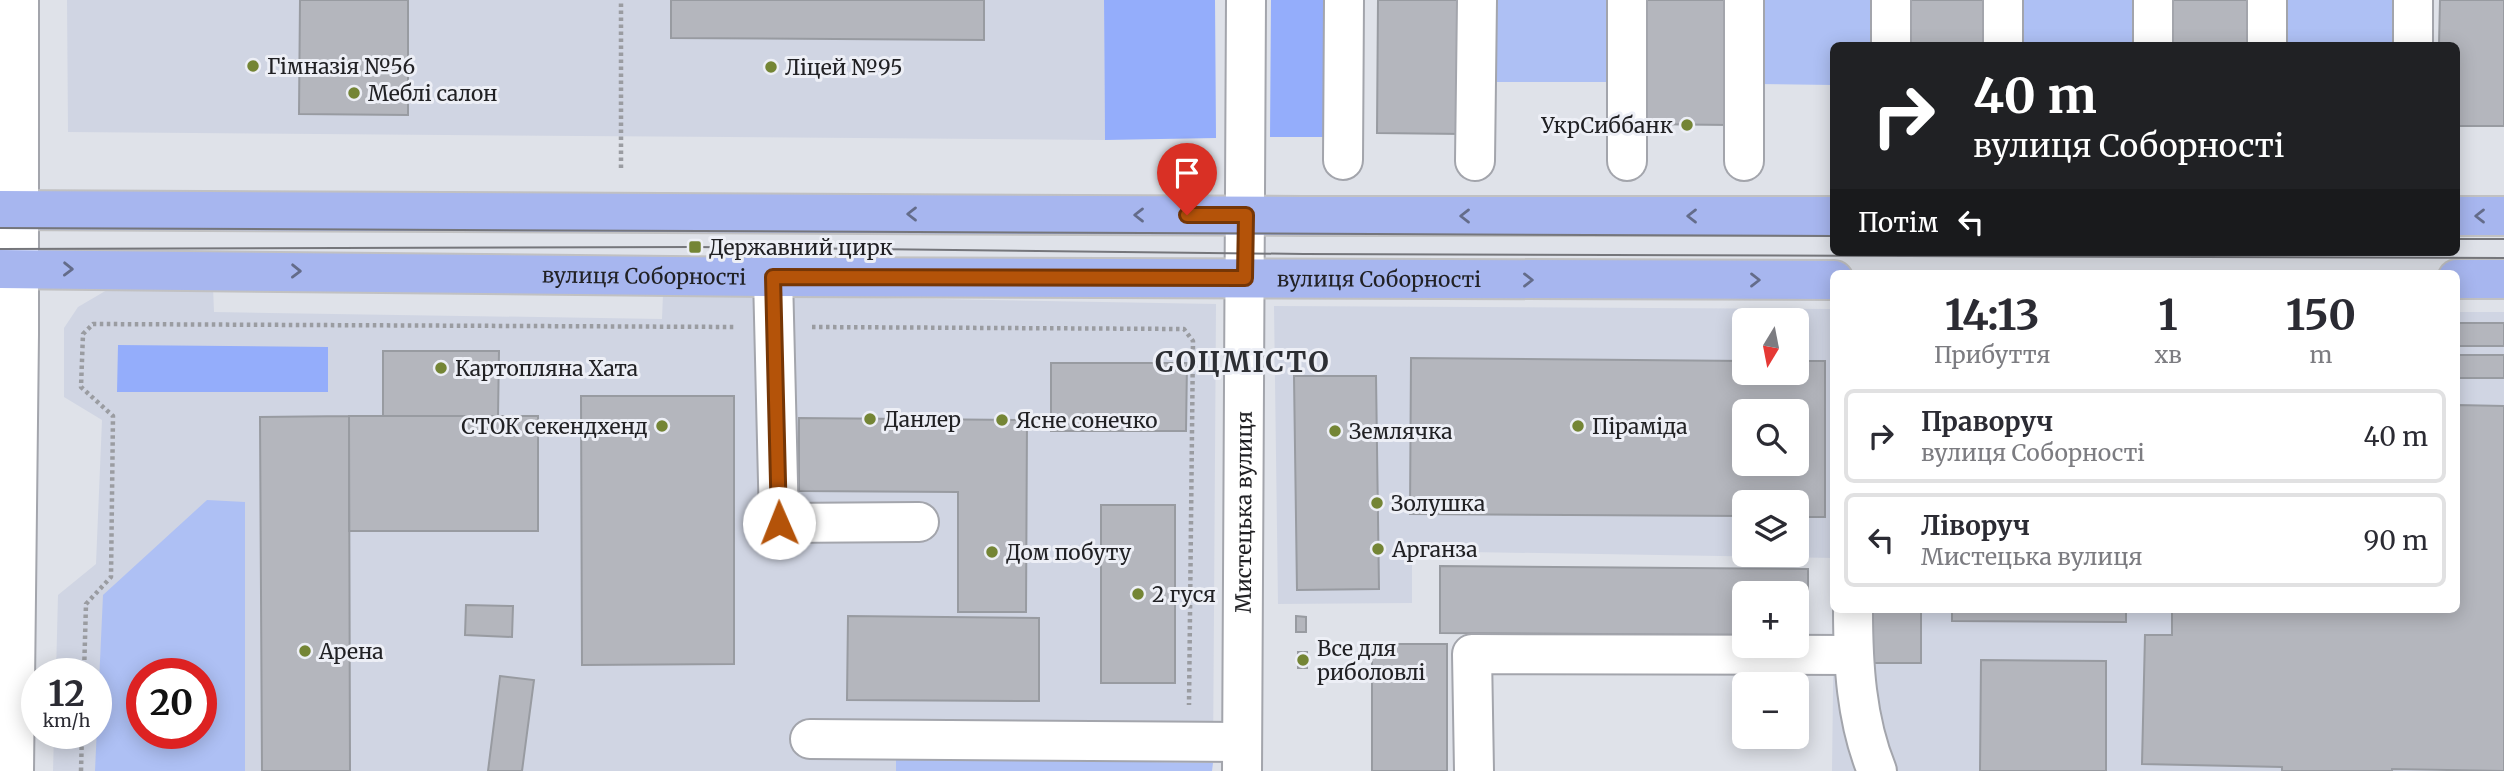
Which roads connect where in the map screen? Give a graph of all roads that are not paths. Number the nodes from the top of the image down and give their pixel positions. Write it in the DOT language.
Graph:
graph roads {
  1 [pos="19,0"];
  2 [pos="1246,0"];
  3 [pos="1344,0"];
  4 [pos="1477,0"];
  5 [pos="1627,0"];
  6 [pos="1744,0"];
  7 [pos="1891,0"];
  8 [pos="2003,0"];
  9 [pos="2153,0"];
  10 [pos="2267,0"];
  11 [pos="2413,0"];
  12 [pos="1891,42"];
  13 [pos="2003,42"];
  14 [pos="2153,42"];
  15 [pos="2267,42"];
  16 [pos="2413,42"];
  17 [pos="1343,160"];
  18 [pos="1475,161"];
  19 [pos="1627,161"];
  20 [pos="1744,161"];
  21 [pos="9,210"];
  22 [pos="1246,215"];
  23 [pos="1830,216"];
  24 [pos="2460,216"];
  25 [pos="2504,216"];
  26 [pos="9,269"];
  27 [pos="773,277"];
  28 [pos="1245,278"];
  29 [pos="2460,279"];
  30 [pos="2504,279"];
  31 [pos="1830,280"];
  32 [pos="919,522"];
  33 [pos="1853,613"];
  34 [pos="1853,655"];
  35 [pos="810,739"];
  36 [pos="1242,756"];
  37 [pos="14,771"];
  38 [pos="1474,771"];
  39 [pos="1877,771"];
  1 -- 21 [label="street"];
  2 -- 22 [label="street, Мистецька вулиця"];
  3 -- 17 [label="street"];
  4 -- 18 [label="street"];
  5 -- 19 [label="street"];
  6 -- 20 [label="street"];
  7 -- 12 [label="street"];
  8 -- 13 [label="street"];
  9 -- 14 [label="street"];
  10 -- 15 [label="street"];
  11 -- 16 [label="street"];
  22 -- 21 [label="main road, one-way"];
  21 -- 26 [label="street"];
  23 -- 22 [label="main road, one-way"];
  22 -- 28 [label="street, Мистецька вулиця"];
  25 -- 24 [label="main road, one-way"];
  26 -- 27 [label="main road, вулиця Соборності, one-way"];
  26 -- 37 [label="street"];
  27 -- 28 [label="main road, вулиця Соборності"];
  27 -- 32 [label="street"];
  28 -- 31 [label="main road, вулиця Соборності, one-way"];
  28 -- 36 [label="street, Мистецька вулиця"];
  29 -- 30 [label="main road"];
  33 -- 34 [label="street"];
  34 -- 38 [label="street"];
  34 -- 39 [label="street"];
  35 -- 36 [label="street"];
}
